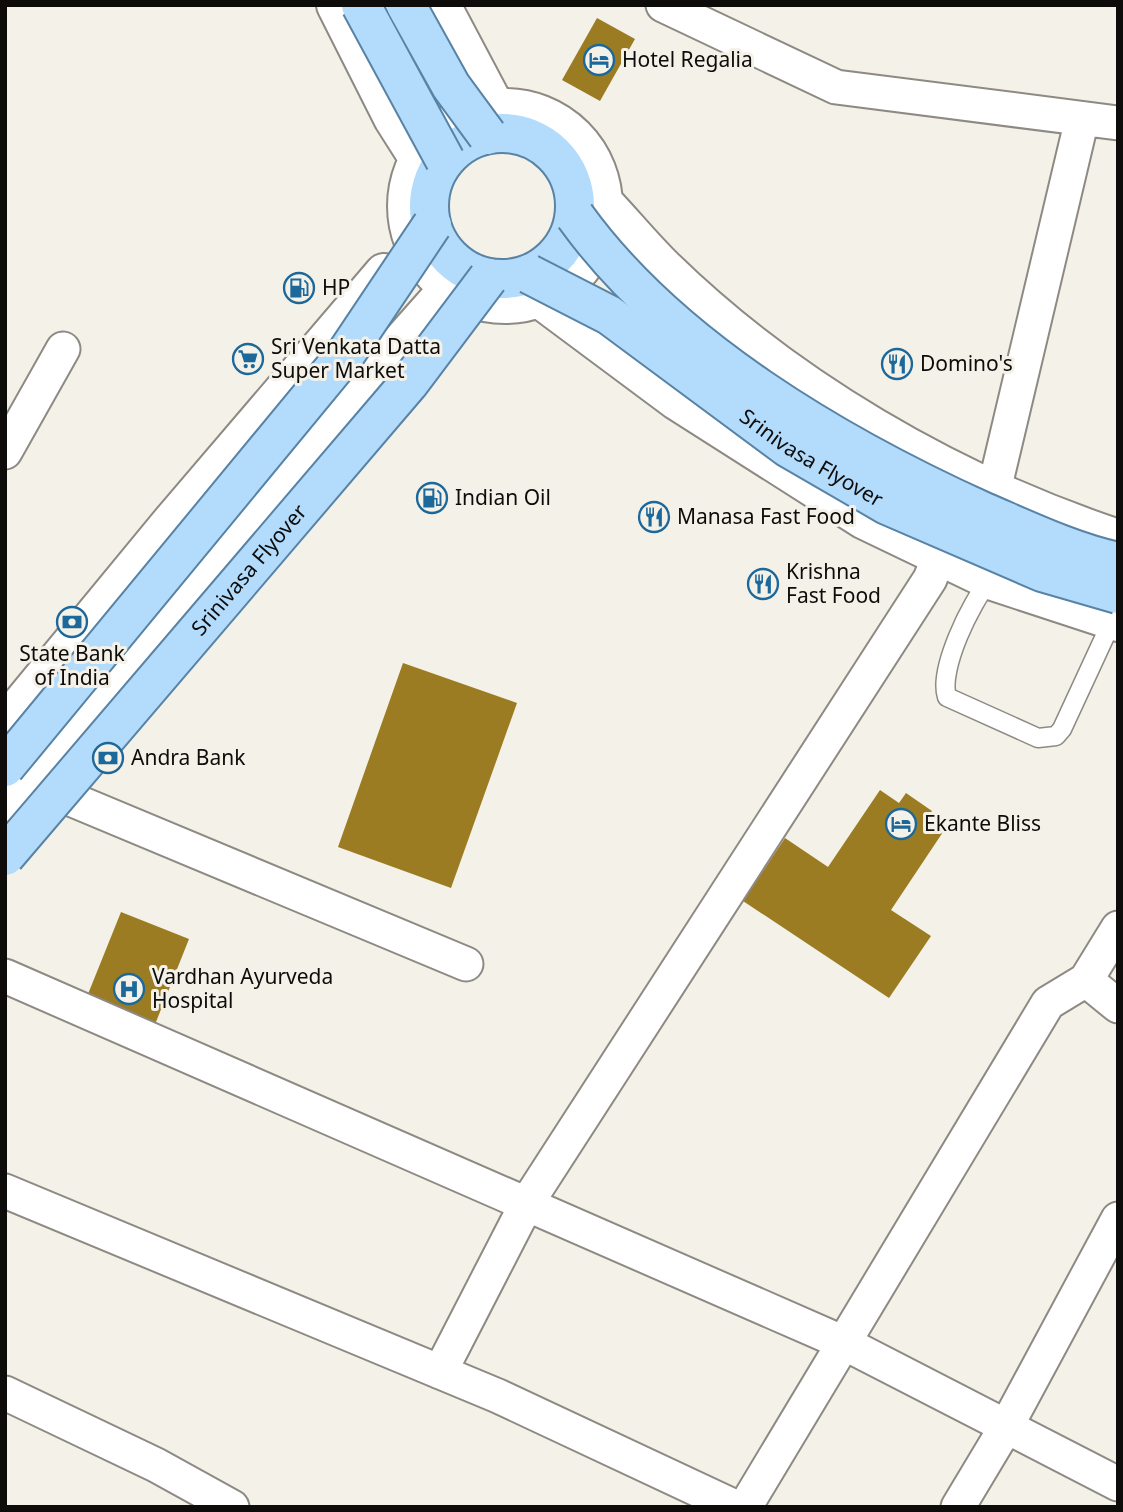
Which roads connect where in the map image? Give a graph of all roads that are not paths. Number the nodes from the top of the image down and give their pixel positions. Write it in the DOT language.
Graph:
graph roads {
  1 [pos="336,5"];
  2 [pos="361,5"];
  3 [pos="406,5"];
  4 [pos="441,5"];
  5 [pos="663,5"];
  6 [pos="1082,119"];
  7 [pos="491,122"];
  8 [pos="1118,124"];
  9 [pos="432,159"];
  10 [pos="589,209"];
  11 [pos="422,232"];
  12 [pos="488,278"];
  13 [pos="534,286"];
  14 [pos="450,287"];
  15 [pos="63,349"];
  16 [pos="5,452"];
  17 [pos="981,484"];
  18 [pos="1118,539"];
  19 [pos="940,556"];
  20 [pos="1118,562"];
  21 [pos="990,580"];
  22 [pos="1116,612"];
  23 [pos="5,724"];
  24 [pos="18,775"];
  25 [pos="5,814"];
  26 [pos="5,856"];
  27 [pos="1118,928"];
  28 [pos="466,964"];
  29 [pos="5,976"];
  30 [pos="1086,980"];
  31 [pos="1118,1006"];
  32 [pos="5,1191"];
  33 [pos="527,1203"];
  34 [pos="1118,1219"];
  35 [pos="844,1343"];
  36 [pos="440,1372"];
  37 [pos="5,1393"];
  38 [pos="1006,1427"];
  39 [pos="1118,1485"];
  40 [pos="232,1507"];
  41 [pos="735,1507"];
  42 [pos="745,1507"];
  43 [pos="958,1507"];
  1 -- 9 [label="street"];
  2 -- 9 [label="main road, bridge"];
  3 -- 7 [label="main road, bridge"];
  4 -- 7 [label="street"];
  5 -- 6 [label="street"];
  6 -- 8 [label="street"];
  6 -- 17 [label="street"];
  7 -- 9 [label="main road"];
  7 -- 10 [label="main road, Srinivasa Flyover"];
  9 -- 11 [label="main road, Srinivasa Flyover"];
  10 -- 13 [label="main road, Srinivasa Flyover"];
  10 -- 17 [label="street"];
  10 -- 20 [label="main road, Srinivasa Flyover, bridge"];
  11 -- 12 [label="main road, Srinivasa Flyover"];
  11 -- 14 [label="street"];
  11 -- 23 [label="street"];
  11 -- 24 [label="main road, bridge"];
  12 -- 13 [label="main road, Srinivasa Flyover"];
  12 -- 26 [label="main road, Srinivasa Flyover, bridge"];
  13 -- 14 [label="street"];
  13 -- 19 [label="street"];
  13 -- 22 [label="main road, Srinivasa Flyover, bridge"];
  14 -- 24 [label="street"];
  15 -- 16 [label="street"];
  17 -- 18 [label="street"];
  17 -- 19 [label="street"];
  19 -- 21 [label="street"];
  19 -- 33 [label="street"];
  21 -- 22 [label="street"];
  21 -- 22 [label="lane"];
  24 -- 25 [label="street"];
  24 -- 28 [label="street"];
  27 -- 30 [label="street"];
  29 -- 33 [label="street"];
  30 -- 31 [label="street"];
  30 -- 35 [label="street"];
  32 -- 36 [label="street"];
  33 -- 35 [label="street"];
  33 -- 36 [label="street"];
  34 -- 38 [label="street"];
  35 -- 38 [label="street"];
  35 -- 42 [label="street"];
  36 -- 41 [label="street"];
  37 -- 40 [label="street"];
  38 -- 39 [label="street"];
  38 -- 43 [label="street"];
}
